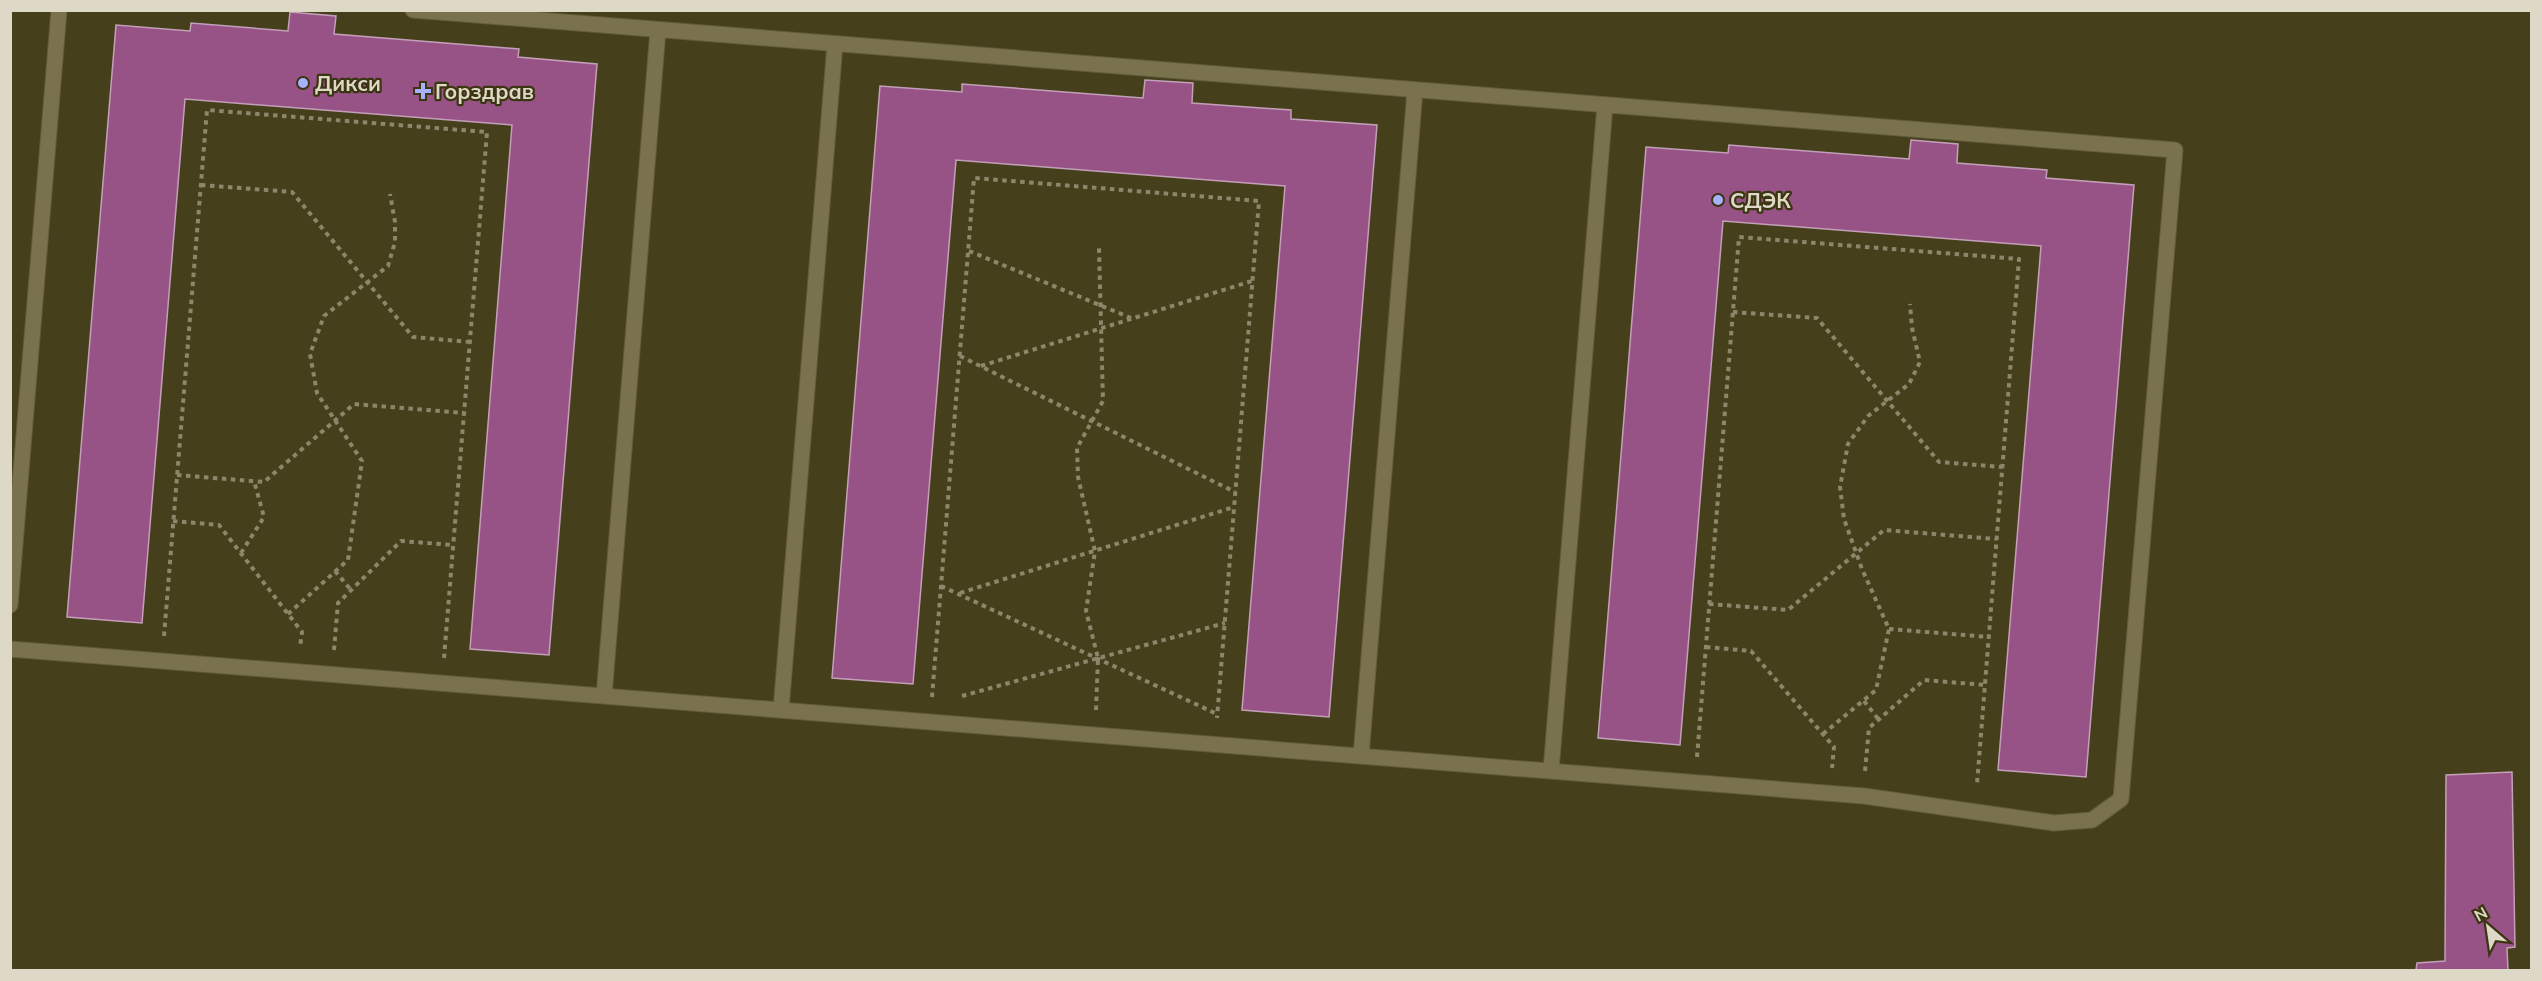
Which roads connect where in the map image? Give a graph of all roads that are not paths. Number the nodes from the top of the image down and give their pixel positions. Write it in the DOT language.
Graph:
graph roads {
  1 [pos="59,10"];
  2 [pos="413,10"];
  3 [pos="658,30"];
  4 [pos="836,44"];
  5 [pos="1415,90"];
  6 [pos="1605,105"];
  7 [pos="10,605"];
  8 [pos="10,649"];
  9 [pos="604,696"];
  10 [pos="781,710"];
  11 [pos="1361,756"];
  12 [pos="1551,771"];
  1 -- 7 [label="lane"];
  2 -- 3 [label="lane"];
  3 -- 4 [label="lane"];
  3 -- 9 [label="lane"];
  4 -- 5 [label="lane"];
  4 -- 10 [label="lane"];
  5 -- 6 [label="lane"];
  5 -- 11 [label="lane"];
  6 -- 12 [label="lane"];
  6 -- 12 [label="lane"];
  8 -- 9 [label="lane"];
  9 -- 10 [label="lane"];
  10 -- 11 [label="lane"];
  11 -- 12 [label="lane"];
}
